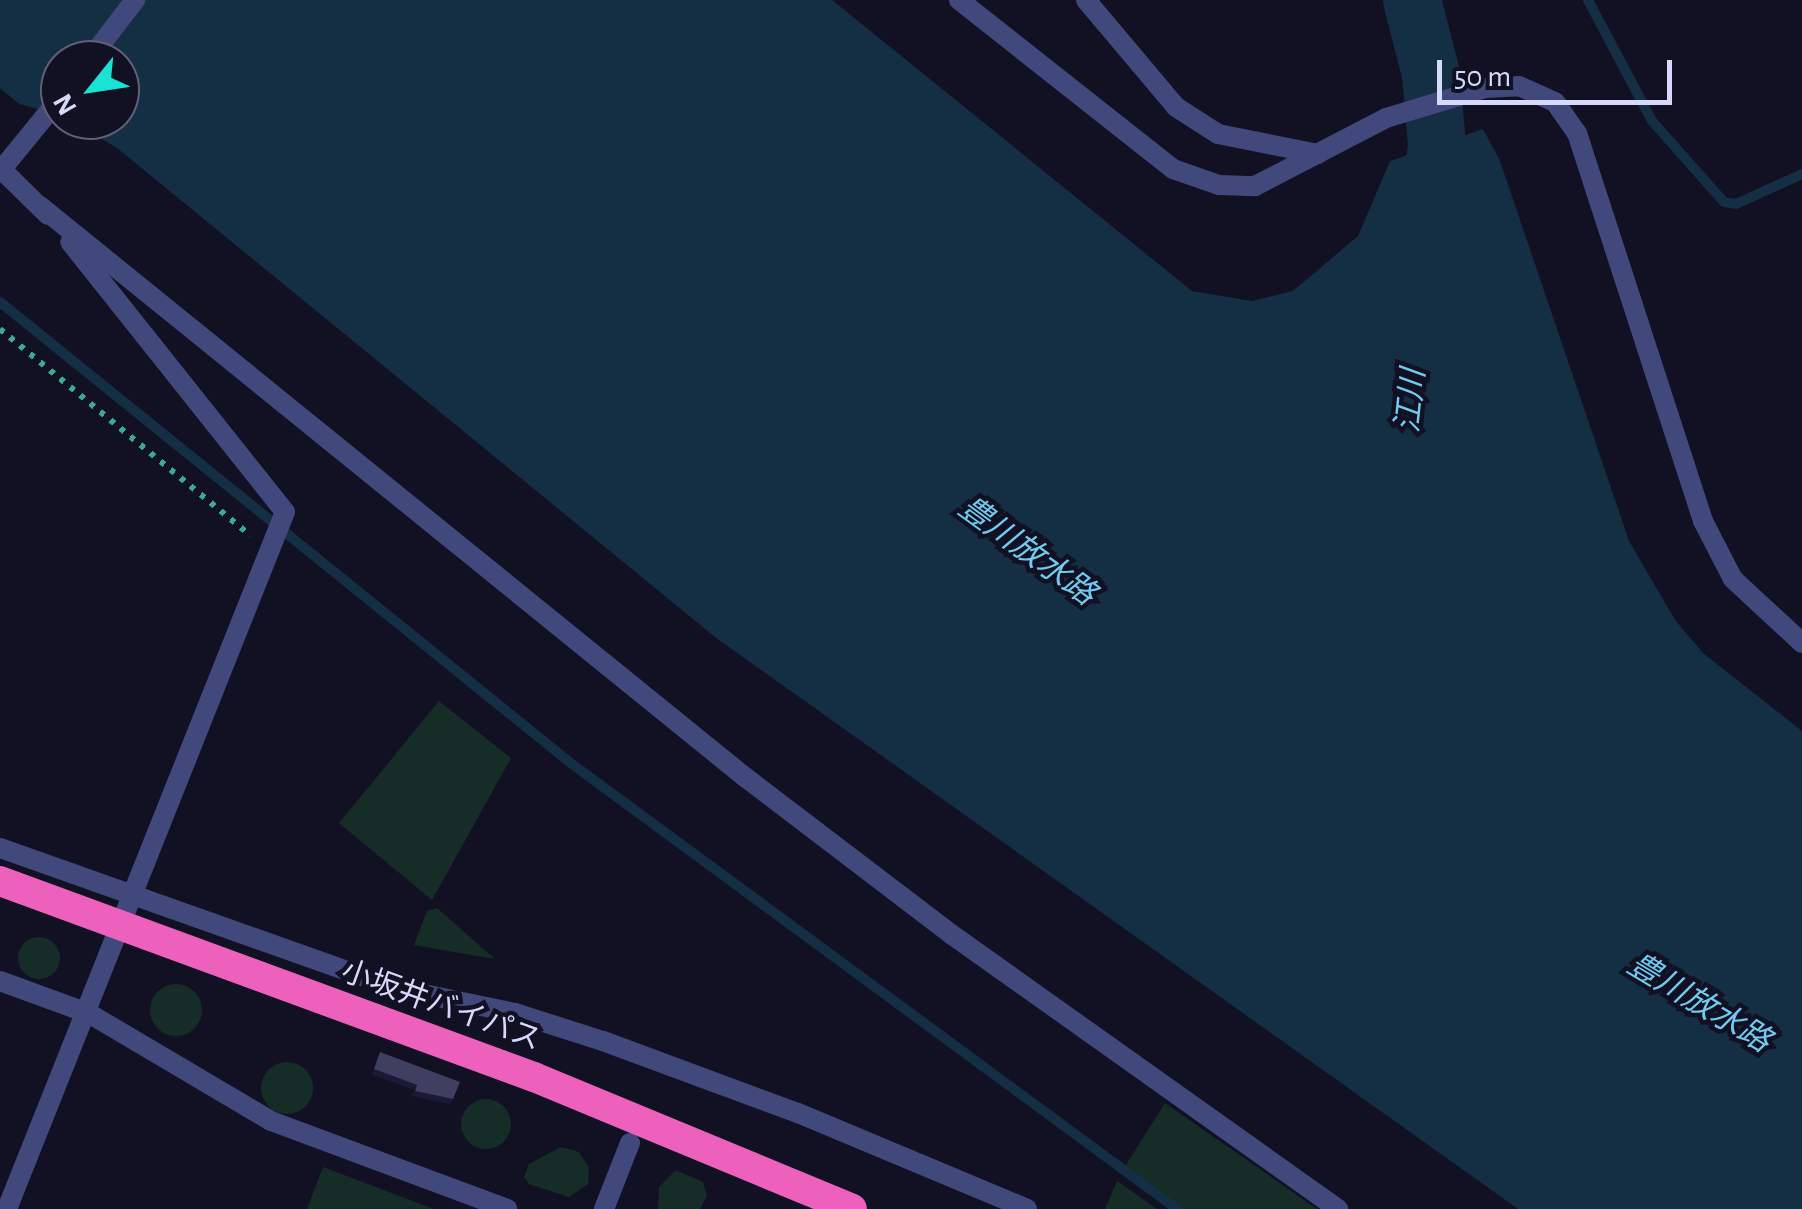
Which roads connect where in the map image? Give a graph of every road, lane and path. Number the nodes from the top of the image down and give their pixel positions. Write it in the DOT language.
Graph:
graph roads {
  1 [pos="135,0"];
  2 [pos="959,0"];
  3 [pos="1086,0"];
  4 [pos="104,40"];
  5 [pos="40,122"];
  6 [pos="1318,154"];
  7 [pos="6,164"];
  8 [pos="40,206"];
  9 [pos="0,329"];
  10 [pos="267,549"];
  11 [pos="1802,644"];
  12 [pos="0,848"];
  13 [pos="0,881"];
  14 [pos="134,900"];
  15 [pos="0,982"];
  16 [pos="90,1014"];
  17 [pos="630,1143"];
  18 [pos="7,1209"];
  19 [pos="506,1209"];
  20 [pos="604,1209"];
  21 [pos="852,1209"];
  22 [pos="1027,1209"];
  23 [pos="1338,1209"];
  1 -- 4 [label="street"];
  2 -- 6 [label="street"];
  3 -- 6 [label="street"];
  5 -- 7 [label="street"];
  6 -- 11 [label="street"];
  7 -- 8 [label="street"];
  8 -- 10 [label="street"];
  8 -- 23 [label="street"];
  9 -- 10 [label="path"];
  10 -- 14 [label="street"];
  12 -- 14 [label="street"];
  13 -- 21 [label="highway, 小坂井バイパス"];
  14 -- 16 [label="street"];
  14 -- 22 [label="street"];
  15 -- 16 [label="street"];
  16 -- 18 [label="street"];
  16 -- 19 [label="street"];
  17 -- 20 [label="street"];
}
